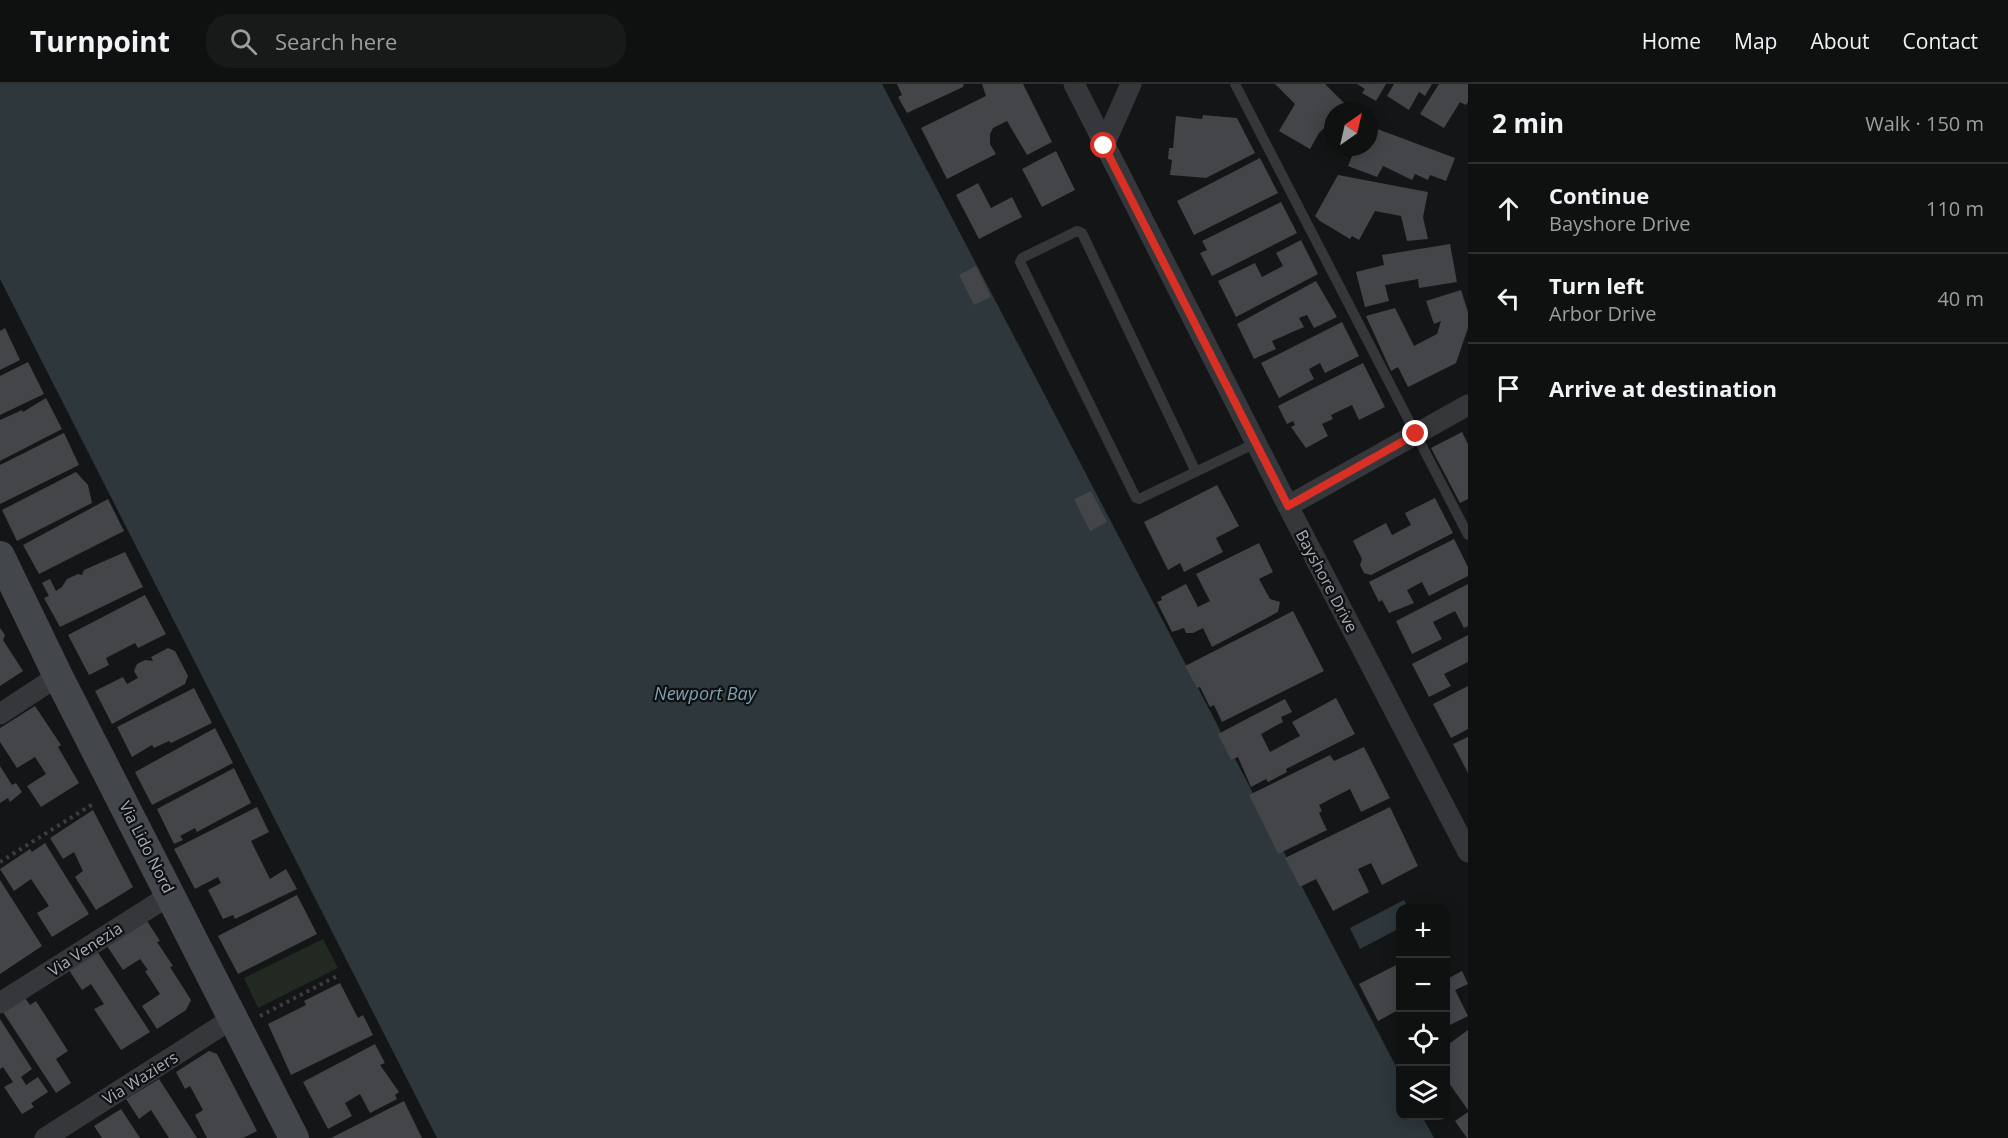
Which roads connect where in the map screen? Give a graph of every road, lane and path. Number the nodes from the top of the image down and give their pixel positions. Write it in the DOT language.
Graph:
graph roads {
  1 [pos="1074,84"];
  2 [pos="1131,84"];
  3 [pos="1235,84"];
  4 [pos="1104,146"];
  5 [pos="1468,405"];
  6 [pos="1416,434"];
  7 [pos="1256,443"];
  8 [pos="1196,472"];
  9 [pos="1288,506"];
  10 [pos="1468,535"];
  11 [pos="0,556"];
  12 [pos="58,676"];
  13 [pos="0,714"];
  14 [pos="117,789"];
  15 [pos="1468,852"];
  16 [pos="0,862"];
  17 [pos="170,895"];
  18 [pos="339,975"];
  19 [pos="0,1003"];
  20 [pos="237,1022"];
  21 [pos="45,1138"];
  22 [pos="294,1138"];
  1 -- 4 [label="street, Bayshore Drive"];
  2 -- 4 [label="street"];
  3 -- 6 [label="lane"];
  4 -- 7 [label="street, Bayshore Drive"];
  5 -- 6 [label="street"];
  6 -- 9 [label="street"];
  6 -- 10 [label="lane"];
  7 -- 8 [label="lane"];
  7 -- 9 [label="street, Bayshore Drive"];
  8 -- 8 [label="lane"];
  9 -- 15 [label="street, Bayshore Drive"];
  11 -- 12 [label="street, Via Lido Nord"];
  12 -- 13 [label="street"];
  12 -- 14 [label="street, Via Lido Nord"];
  14 -- 16 [label="path"];
  14 -- 17 [label="street, Via Lido Nord"];
  17 -- 19 [label="street, Via Venezia"];
  17 -- 20 [label="street, Via Lido Nord"];
  18 -- 20 [label="path"];
  20 -- 21 [label="street, Via Waziers"];
  20 -- 22 [label="street, Via Lido Nord"];
}
